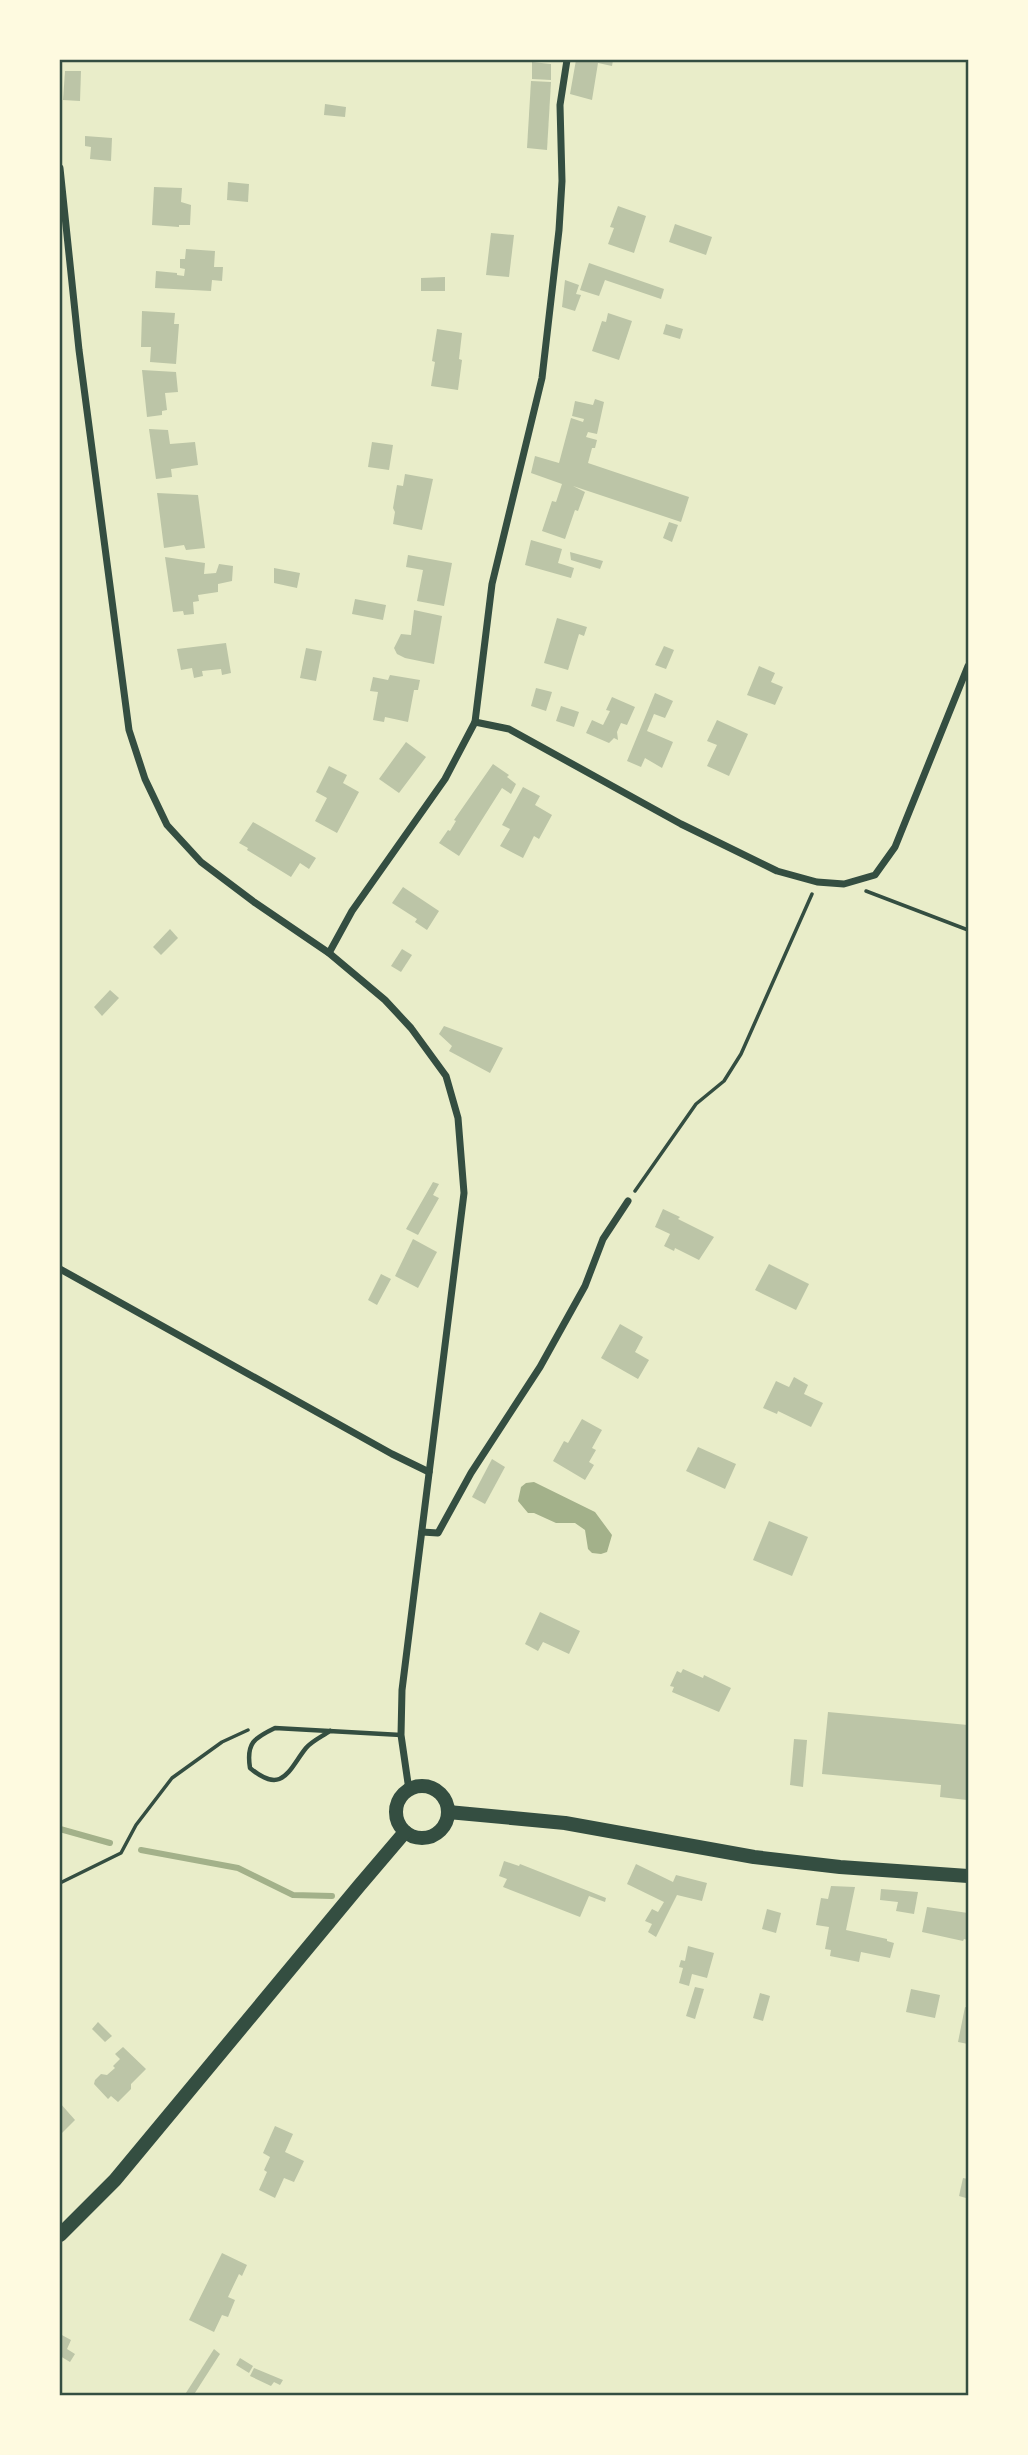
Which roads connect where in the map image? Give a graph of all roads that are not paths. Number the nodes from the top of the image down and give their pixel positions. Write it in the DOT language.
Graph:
graph roads {
  1 [pos="567,60"];
  2 [pos="60,167"];
  3 [pos="968,666"];
  4 [pos="475,722"];
  5 [pos="329,953"];
  6 [pos="628,1201"];
  7 [pos="60,1269"];
  8 [pos="429,1472"];
  9 [pos="422,1532"];
  10 [pos="330,1731"];
  11 [pos="401,1735"];
  12 [pos="409,1790"];
  13 [pos="448,1812"];
  14 [pos="405,1832"];
  15 [pos="968,1876"];
  16 [pos="60,2235"];
  1 -- 4 [label="street"];
  2 -- 5 [label="street"];
  3 -- 4 [label="street"];
  4 -- 5 [label="street"];
  5 -- 8 [label="street"];
  6 -- 9 [label="street"];
  7 -- 8 [label="street"];
  8 -- 9 [label="street"];
  9 -- 11 [label="street"];
  10 -- 10 [label="lane"];
  10 -- 11 [label="lane"];
  11 -- 12 [label="street"];
  12 -- 13 [label="main road"];
  12 -- 14 [label="main road"];
  13 -- 14 [label="main road"];
  13 -- 15 [label="main road"];
  14 -- 16 [label="main road"];
}
